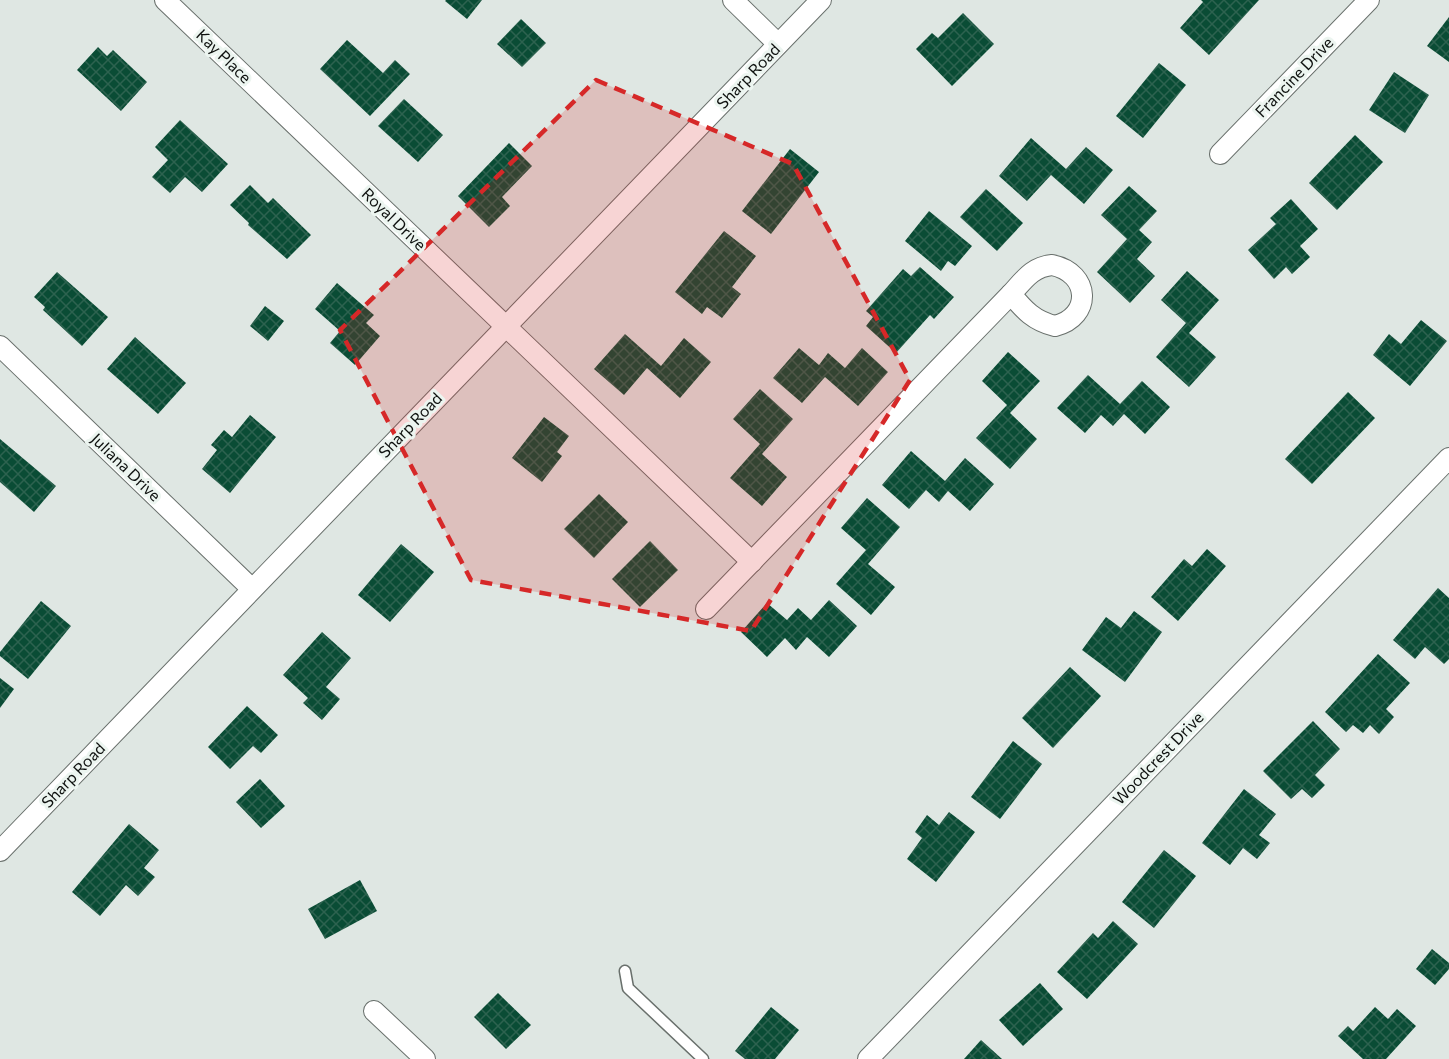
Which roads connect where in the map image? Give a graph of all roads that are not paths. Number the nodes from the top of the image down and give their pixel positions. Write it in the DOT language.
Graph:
graph roads {
  1 [pos="165,0"];
  2 [pos="733,0"];
  3 [pos="821,0"];
  4 [pos="1369,0"];
  5 [pos="778,44"];
  6 [pos="282,112"];
  7 [pos="1220,154"];
  8 [pos="1011,294"];
  9 [pos="506,326"];
  10 [pos="0,346"];
  11 [pos="1449,458"];
  12 [pos="752,562"];
  13 [pos="252,589"];
  14 [pos="706,609"];
  15 [pos="0,851"];
  16 [pos="625,970"];
  17 [pos="374,1011"];
  18 [pos="425,1059"];
  19 [pos="703,1059"];
  20 [pos="868,1059"];
  1 -- 6 [label="street, Kay Place"];
  2 -- 5 [label="street"];
  3 -- 5 [label="street, Sharp Road"];
  4 -- 7 [label="street, Francine Drive"];
  5 -- 9 [label="street, Sharp Road"];
  6 -- 9 [label="street, Royal Drive"];
  8 -- 12 [label="street"];
  9 -- 12 [label="street, Royal Drive"];
  9 -- 13 [label="street, Sharp Road"];
  10 -- 13 [label="street, Juliana Drive"];
  11 -- 20 [label="street, Woodcrest Drive"];
  12 -- 14 [label="street"];
  13 -- 15 [label="street, Sharp Road"];
  16 -- 19 [label="lane"];
  17 -- 18 [label="street"];
}
